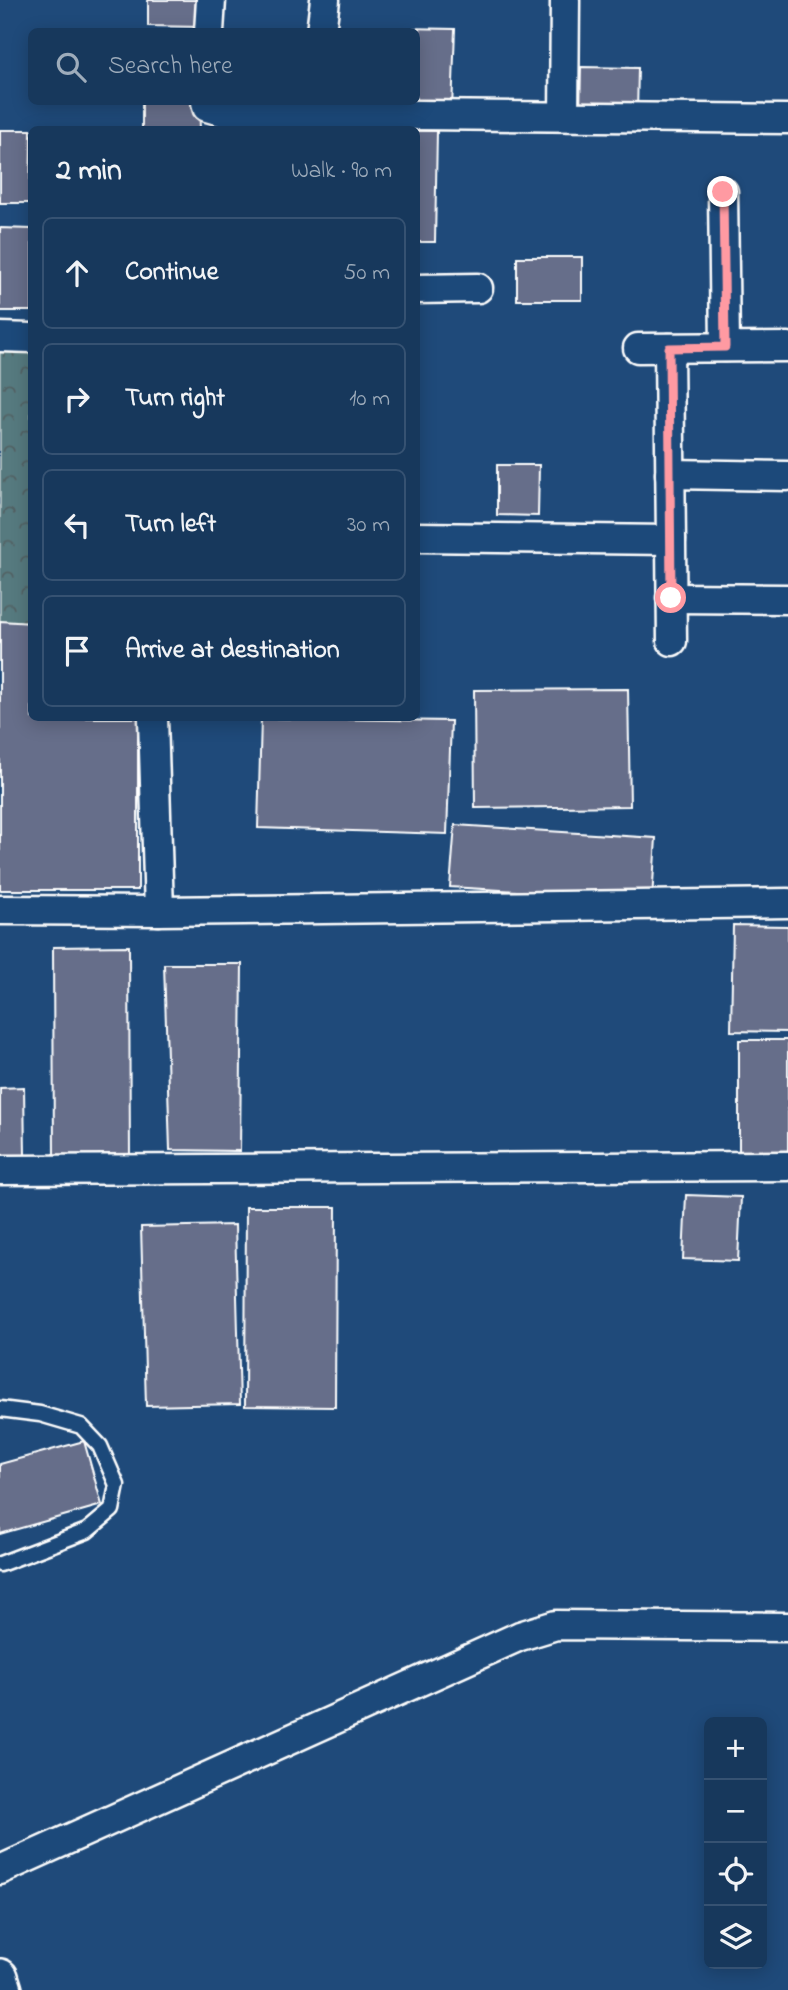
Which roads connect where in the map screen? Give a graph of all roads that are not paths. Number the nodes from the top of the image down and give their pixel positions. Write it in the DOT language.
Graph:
graph roads {
  1 [pos="211,0"];
  2 [pos="325,0"];
  3 [pos="565,0"];
  4 [pos="209,28"];
  5 [pos="322,28"];
  6 [pos="207,105"];
  7 [pos="319,108"];
  8 [pos="564,116"];
  9 [pos="788,119"];
  10 [pos="723,192"];
  11 [pos="478,288"];
  12 [pos="420,289"];
  13 [pos="0,337"];
  14 [pos="28,338"];
  15 [pos="725,347"];
  16 [pos="788,347"];
  17 [pos="638,348"];
  18 [pos="669,348"];
  19 [pos="670,474"];
  20 [pos="788,477"];
  21 [pos="420,537"];
  22 [pos="670,540"];
  23 [pos="671,598"];
  24 [pos="788,599"];
  25 [pos="672,641"];
  26 [pos="153,721"];
  27 [pos="788,903"];
  28 [pos="0,910"];
  29 [pos="159,911"];
  30 [pos="788,1166"];
  31 [pos="0,1170"];
  32 [pos="0,1409"];
  33 [pos="0,1564"];
  34 [pos="788,1628"];
  35 [pos="0,1870"];
  36 [pos="0,1977"];
  37 [pos="4,1990"];
  1 -- 4 [label="street"];
  2 -- 5 [label="street"];
  3 -- 8 [label="street"];
  6 -- 7 [label="street"];
  7 -- 8 [label="street"];
  8 -- 9 [label="street"];
  10 -- 15 [label="street"];
  11 -- 12 [label="street"];
  13 -- 14 [label="street"];
  15 -- 16 [label="street"];
  15 -- 18 [label="street"];
  17 -- 18 [label="street"];
  18 -- 19 [label="street"];
  19 -- 20 [label="street"];
  19 -- 22 [label="street"];
  21 -- 22 [label="street"];
  22 -- 23 [label="street"];
  23 -- 24 [label="street"];
  23 -- 25 [label="street"];
  26 -- 29 [label="street"];
  27 -- 29 [label="street"];
  28 -- 29 [label="street"];
  30 -- 31 [label="street"];
  32 -- 33 [label="lane"];
  34 -- 35 [label="street"];
  36 -- 37 [label="street"];
}
